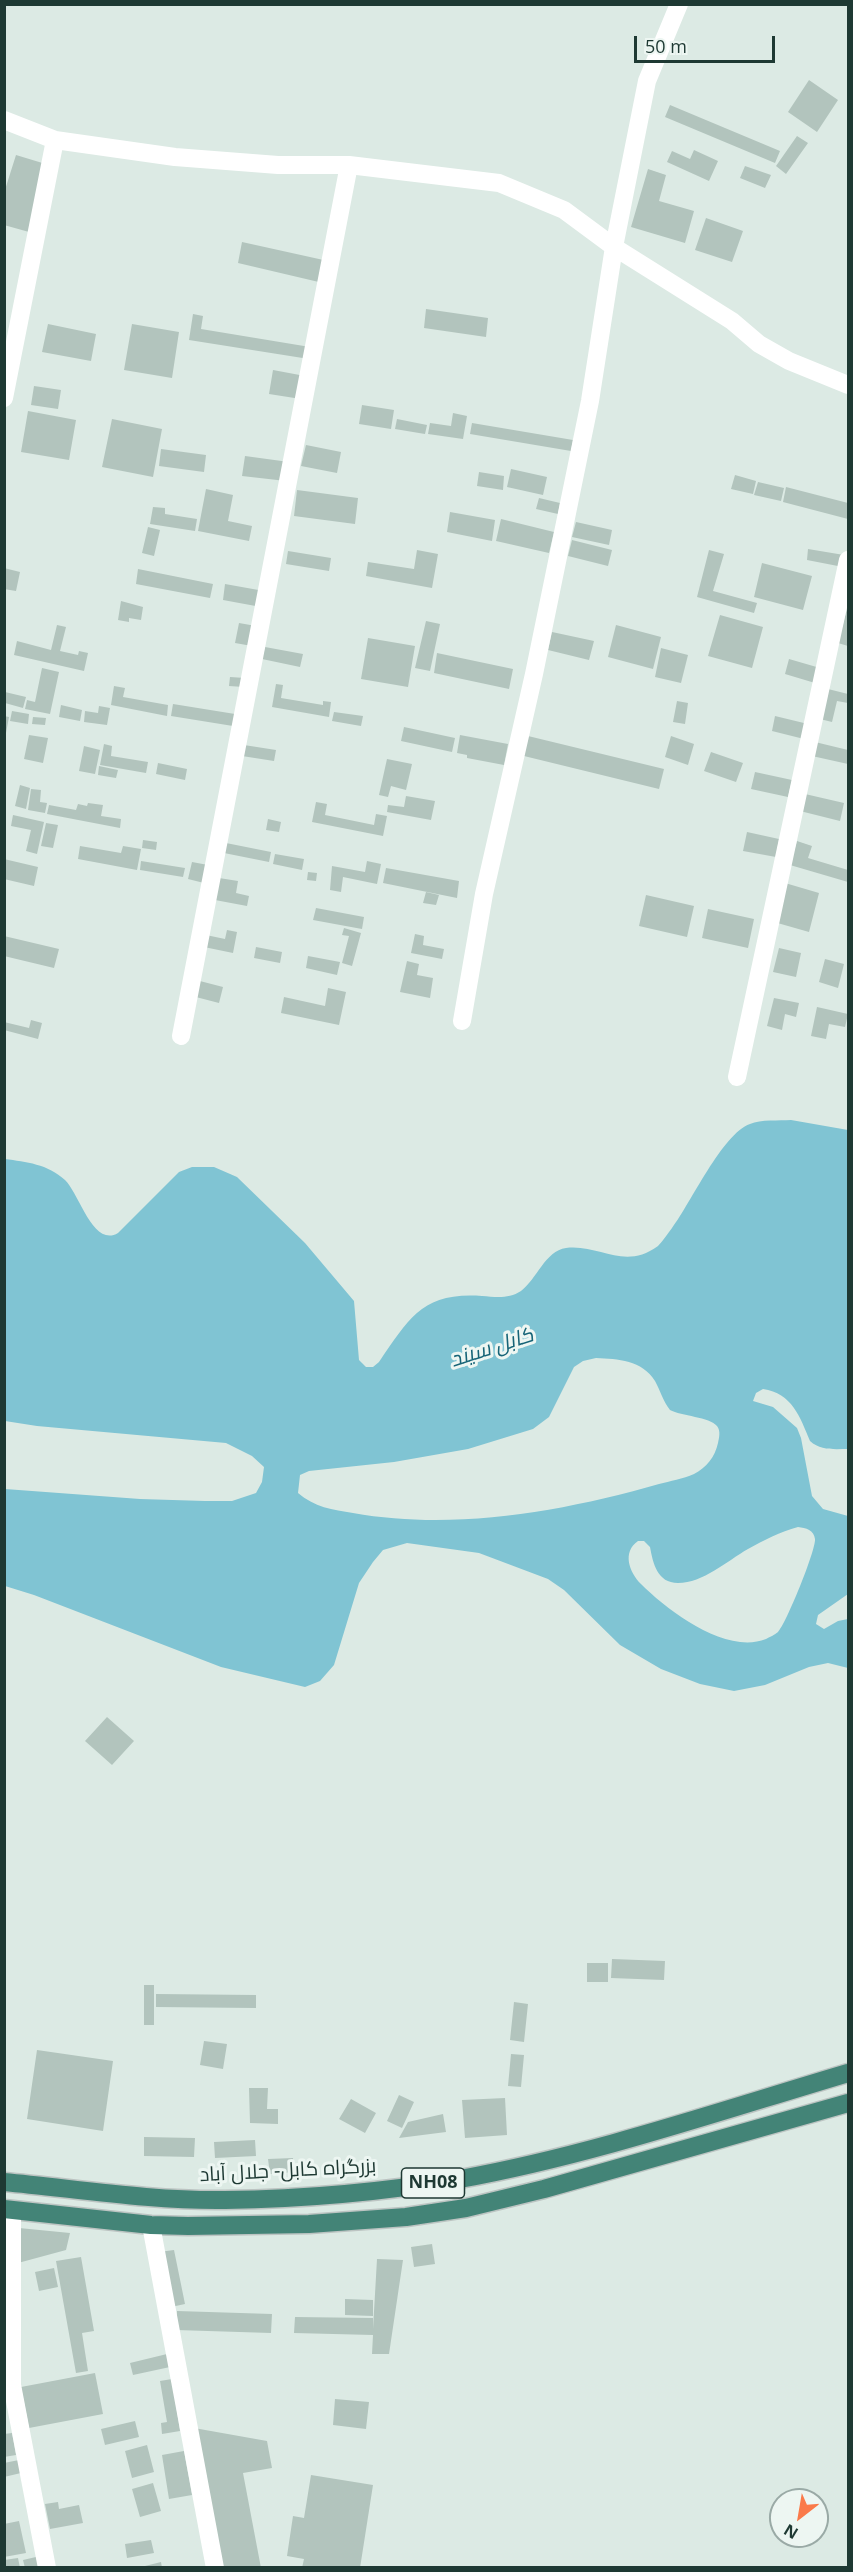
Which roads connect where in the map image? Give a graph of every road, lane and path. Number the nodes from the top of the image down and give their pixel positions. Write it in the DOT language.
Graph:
graph roads {
  1 [pos="679,4"];
  2 [pos="4,120"];
  3 [pos="55,140"];
  4 [pos="349,165"];
  5 [pos="614,247"];
  6 [pos="849,385"];
  7 [pos="4,398"];
  8 [pos="849,560"];
  9 [pos="462,1020"];
  10 [pos="181,1036"];
  11 [pos="737,1077"];
  12 [pos="849,2073"];
  13 [pos="849,2103"];
  14 [pos="460,2179"];
  15 [pos="4,2182"];
  16 [pos="466,2208"];
  17 [pos="8,2209"];
  18 [pos="151,2225"];
  19 [pos="8,2386"];
  20 [pos="47,2568"];
  21 [pos="215,2568"];
  1 -- 5 [label="street"];
  2 -- 3 [label="street"];
  3 -- 4 [label="street"];
  3 -- 7 [label="street"];
  4 -- 5 [label="street"];
  4 -- 10 [label="street"];
  5 -- 6 [label="street"];
  5 -- 9 [label="street"];
  8 -- 11 [label="street"];
  12 -- 14 [label="highway, بزرگراه کابل- جلال آباد / NH08"];
  13 -- 16 [label="highway, NH08"];
  14 -- 15 [label="highway, بزرگراه کابل- جلال آباد / NH08"];
  14 -- 16 [label="highway"];
  16 -- 18 [label="highway, NH08"];
  17 -- 18 [label="highway, NH08"];
  17 -- 19 [label="street"];
  18 -- 21 [label="street"];
  19 -- 20 [label="street"];
}
